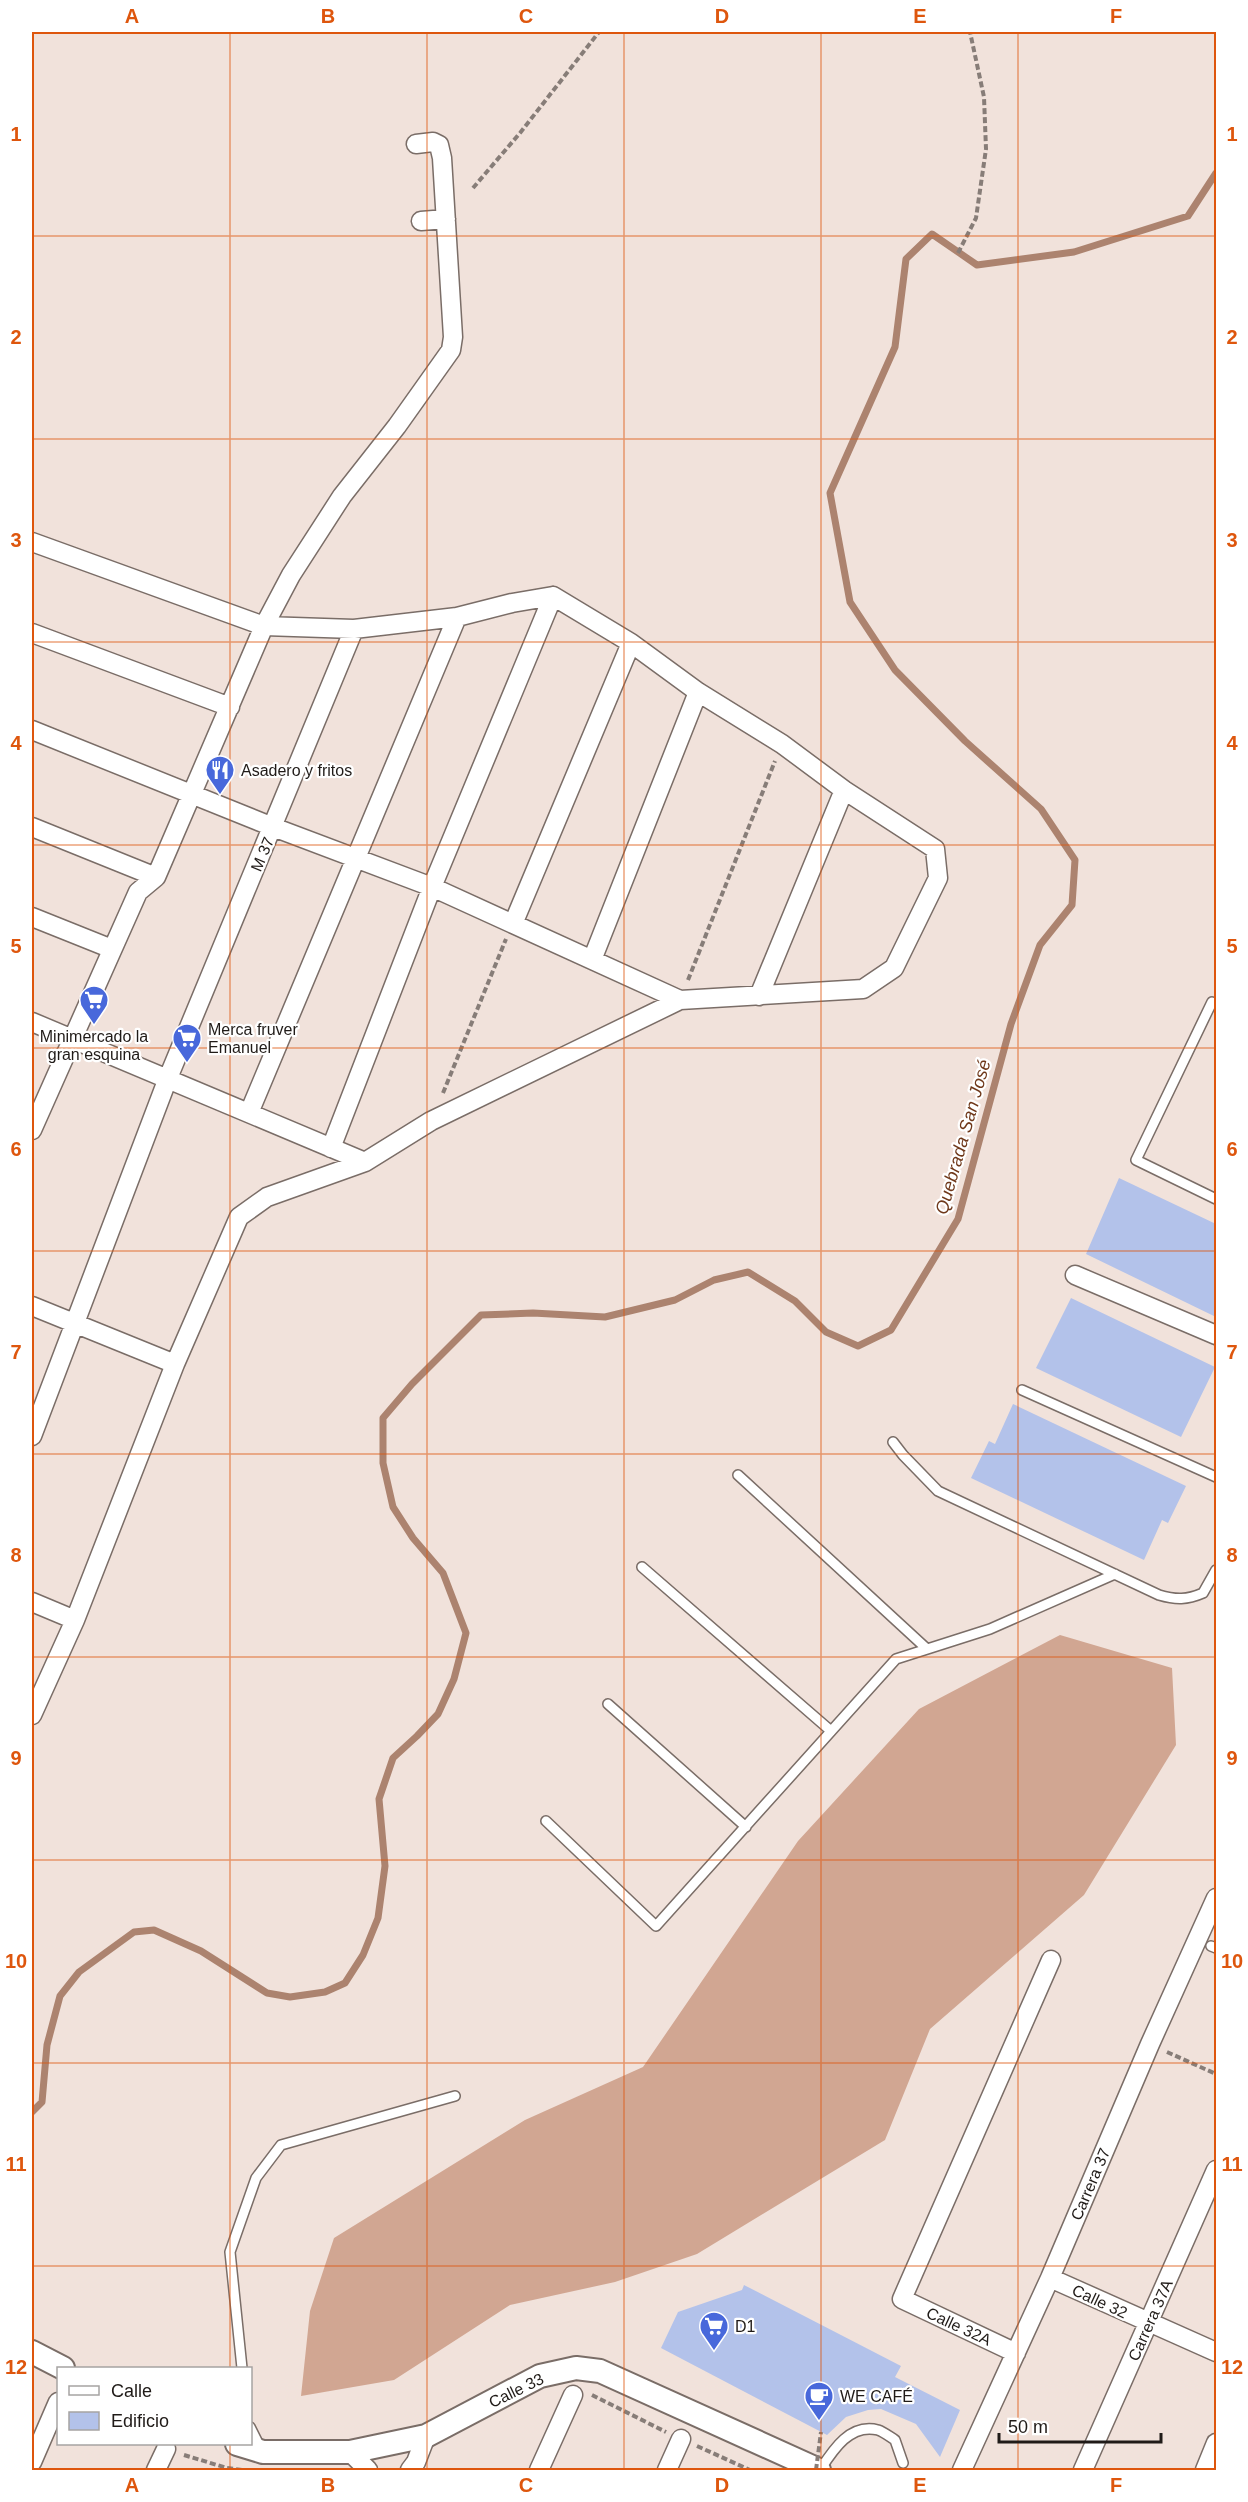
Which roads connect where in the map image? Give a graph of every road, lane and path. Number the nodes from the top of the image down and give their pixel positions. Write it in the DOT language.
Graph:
graph roads {
  1 [pos="599,32"];
  2 [pos="970,32"];
  3 [pos="416,144"];
  4 [pos="473,188"];
  5 [pos="446,219"];
  6 [pos="421,220"];
  7 [pos="958,253"];
  8 [pos="32,542"];
  9 [pos="553,596"];
  10 [pos="457,617"];
  11 [pos="264,626"];
  12 [pos="354,629"];
  13 [pos="32,633"];
  14 [pos="630,643"];
  15 [pos="698,692"];
  16 [pos="230,706"];
  17 [pos="32,730"];
  18 [pos="782,744"];
  19 [pos="844,790"];
  20 [pos="193,793"];
  21 [pos="32,827"];
  22 [pos="273,827"];
  23 [pos="356,858"];
  24 [pos="156,877"];
  25 [pos="432,887"];
  26 [pos="32,917"];
  27 [pos="513,924"];
  28 [pos="112,948"];
  29 [pos="592,960"];
  30 [pos="759,996"];
  31 [pos="680,1000"];
  32 [pos="1212,1002"];
  33 [pos="32,1022"];
  34 [pos="73,1040"];
  35 [pos="168,1078"];
  36 [pos="249,1113"];
  37 [pos="431,1121"];
  38 [pos="33,1123"];
  39 [pos="331,1148"];
  40 [pos="364,1162"];
  41 [pos="1216,1198"];
  42 [pos="1075,1275"];
  43 [pos="32,1306"];
  44 [pos="74,1324"];
  45 [pos="1216,1335"];
  46 [pos="174,1364"];
  47 [pos="1022,1390"];
  48 [pos="32,1436"];
  49 [pos="893,1442"];
  50 [pos="738,1475"];
  51 [pos="1216,1477"];
  52 [pos="642,1567"];
  53 [pos="1216,1570"];
  54 [pos="1115,1574"];
  55 [pos="32,1602"];
  56 [pos="75,1620"];
  57 [pos="927,1649"];
  58 [pos="608,1704"];
  59 [pos="32,1715"];
  60 [pos="831,1731"];
  61 [pos="546,1821"];
  62 [pos="746,1827"];
  63 [pos="1216,1898"];
  64 [pos="1051,1960"];
  65 [pos="1150,2044"];
  66 [pos="1216,2074"];
  67 [pos="455,2096"];
  68 [pos="1216,2170"];
  69 [pos="1050,2278"];
  70 [pos="1149,2323"];
  71 [pos="32,2352"];
  72 [pos="1016,2352"];
  73 [pos="1216,2352"];
  74 [pos="61,2367"];
  75 [pos="242,2367"];
  76 [pos="573,2395"];
  77 [pos="57,2404"];
  78 [pos="252,2431"];
  79 [pos="821,2432"];
  80 [pos="426,2436"];
  81 [pos="681,2439"];
  82 [pos="1216,2444"];
  83 [pos="240,2445"];
  84 [pos="166,2449"];
  85 [pos="263,2452"];
  86 [pos="351,2452"];
  87 [pos="32,2462"];
  88 [pos="903,2463"];
  89 [pos="811,2469"];
  90 [pos="156,2470"];
  91 [pos="244,2470"];
  92 [pos="368,2470"];
  93 [pos="410,2470"];
  94 [pos="539,2470"];
  95 [pos="667,2470"];
  96 [pos="962,2470"];
  97 [pos="1083,2470"];
  98 [pos="1204,2470"];
  1 -- 4 [label="path"];
  2 -- 7 [label="path"];
  3 -- 5 [label="street"];
  5 -- 6 [label="street"];
  5 -- 11 [label="street"];
  8 -- 11 [label="street"];
  9 -- 10 [label="street"];
  9 -- 14 [label="street"];
  9 -- 25 [label="street"];
  10 -- 12 [label="street"];
  10 -- 23 [label="street"];
  11 -- 12 [label="street"];
  11 -- 16 [label="street"];
  12 -- 22 [label="street, M 37"];
  13 -- 16 [label="street"];
  14 -- 15 [label="street"];
  14 -- 27 [label="street"];
  15 -- 18 [label="street"];
  15 -- 29 [label="street"];
  16 -- 20 [label="street"];
  17 -- 20 [label="street"];
  18 -- 19 [label="street"];
  18 -- 31 [label="path"];
  19 -- 30 [label="street"];
  19 -- 30 [label="street"];
  20 -- 22 [label="street"];
  20 -- 24 [label="street"];
  21 -- 24 [label="street"];
  22 -- 23 [label="street"];
  22 -- 35 [label="street, M 37"];
  23 -- 25 [label="street"];
  23 -- 36 [label="street"];
  24 -- 28 [label="street"];
  25 -- 27 [label="street"];
  25 -- 39 [label="street"];
  26 -- 28 [label="street"];
  27 -- 29 [label="street"];
  27 -- 37 [label="path"];
  28 -- 34 [label="street"];
  29 -- 31 [label="street"];
  30 -- 31 [label="street"];
  31 -- 37 [label="street"];
  32 -- 41 [label="lane"];
  33 -- 34 [label="street"];
  34 -- 35 [label="street"];
  34 -- 38 [label="street"];
  35 -- 36 [label="street"];
  35 -- 44 [label="street, M 37"];
  36 -- 39 [label="street"];
  37 -- 40 [label="street"];
  39 -- 40 [label="street"];
  40 -- 46 [label="street"];
  42 -- 45 [label="street"];
  43 -- 44 [label="street"];
  44 -- 46 [label="street"];
  44 -- 48 [label="street, M 37"];
  46 -- 56 [label="street"];
  47 -- 51 [label="lane"];
  49 -- 54 [label="lane"];
  50 -- 57 [label="lane"];
  52 -- 60 [label="lane"];
  53 -- 54 [label="lane"];
  54 -- 57 [label="lane"];
  55 -- 56 [label="street"];
  56 -- 59 [label="street"];
  57 -- 60 [label="lane"];
  58 -- 62 [label="lane"];
  60 -- 62 [label="lane"];
  61 -- 62 [label="lane"];
  63 -- 65 [label="street, Carrera 37"];
  64 -- 72 [label="street, Calle 32A"];
  65 -- 66 [label="path"];
  65 -- 69 [label="street, Carrera 37"];
  67 -- 75 [label="lane"];
  68 -- 70 [label="street, Carrera 37A"];
  69 -- 70 [label="street, Calle 32"];
  69 -- 72 [label="street, Carrera 37"];
  70 -- 73 [label="street, Calle 32"];
  70 -- 97 [label="street, Carrera 37A"];
  71 -- 74 [label="street"];
  72 -- 96 [label="street, Carrera 37"];
  76 -- 94 [label="street"];
  77 -- 87 [label="street"];
  78 -- 85 [label="lane"];
  79 -- 89 [label="path, bridge"];
  80 -- 86 [label="street, Calle 33"];
  80 -- 89 [label="street, Calle 33"];
  80 -- 93 [label="street"];
  81 -- 95 [label="street"];
  82 -- 98 [label="street"];
  83 -- 85 [label="street, Calle 33"];
  84 -- 90 [label="street"];
  84 -- 91 [label="path"];
  85 -- 86 [label="street, Calle 33"];
  86 -- 92 [label="street"];
  88 -- 89 [label="lane"];
}
